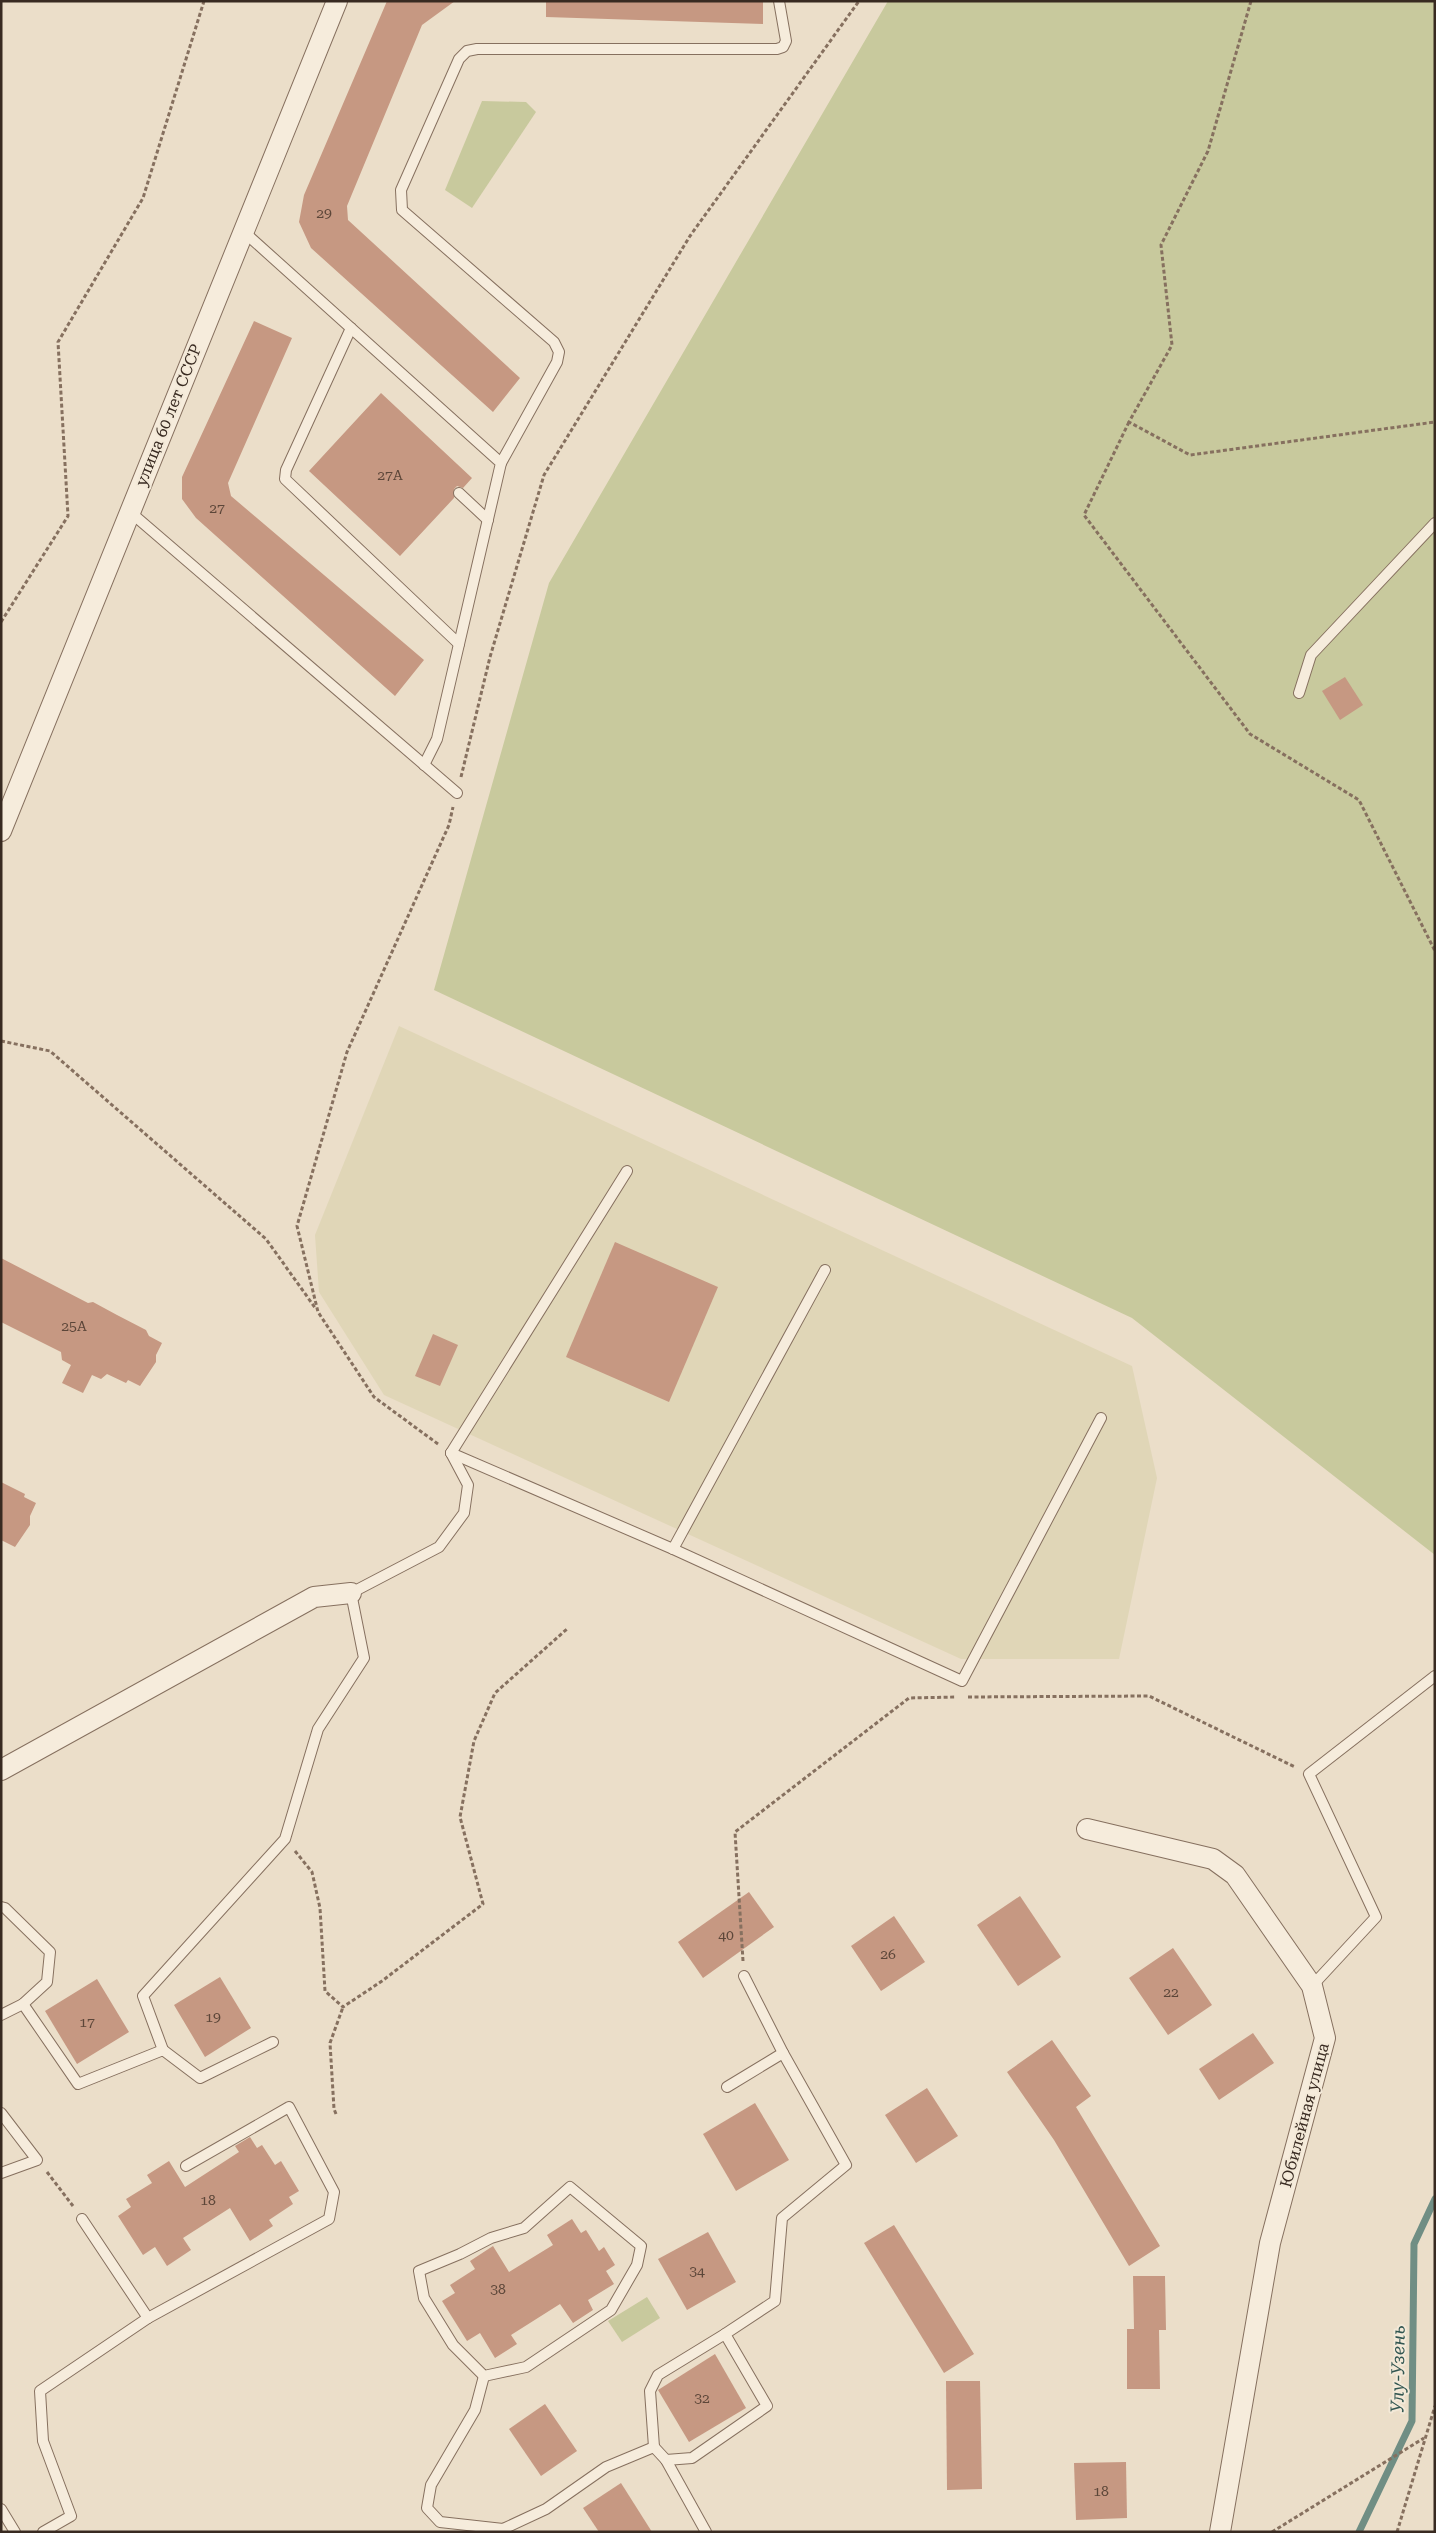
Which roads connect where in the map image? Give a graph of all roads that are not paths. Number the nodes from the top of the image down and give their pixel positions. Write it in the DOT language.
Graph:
graph roads {
  1 [pos="337,1"];
  2 [pos="778,1"];
  3 [pos="242,231"];
  4 [pos="350,328"];
  5 [pos="501,463"];
  6 [pos="458,493"];
  7 [pos="129,512"];
  8 [pos="488,520"];
  9 [pos="1435,523"];
  10 [pos="459,644"];
  11 [pos="1299,693"];
  12 [pos="424,765"];
  13 [pos="457,793"];
  14 [pos="1,831"];
  15 [pos="627,1171"];
  16 [pos="825,1270"];
  17 [pos="1101,1418"];
  18 [pos="451,1453"];
  19 [pos="674,1549"];
  20 [pos="350,1593"];
  21 [pos="1435,1676"];
  22 [pos="1,1770"];
  23 [pos="1088,1829"];
  24 [pos="1,1907"];
  25 [pos="744,1976"];
  26 [pos="1312,1986"];
  27 [pos="23,2004"];
  28 [pos="1,2015"];
  29 [pos="273,2042"];
  30 [pos="163,2050"];
  31 [pos="783,2053"];
  32 [pos="727,2087"];
  33 [pos="1,2113"];
  34 [pos="186,2166"];
  35 [pos="1,2173"];
  36 [pos="82,2219"];
  37 [pos="148,2318"];
  38 [pos="725,2334"];
  39 [pos="484,2376"];
  40 [pos="654,2447"];
  41 [pos="666,2460"];
  42 [pos="1,2509"];
  43 [pos="504,2530"];
  44 [pos="14,2532"];
  45 [pos="43,2532"];
  46 [pos="706,2532"];
  47 [pos="1220,2532"];
  1 -- 3 [label="street, улица 60 лет СССР"];
  2 -- 5 [label="lane"];
  3 -- 4 [label="lane"];
  3 -- 7 [label="street, улица 60 лет СССР"];
  4 -- 5 [label="lane"];
  4 -- 10 [label="lane"];
  5 -- 8 [label="lane"];
  6 -- 8 [label="lane"];
  7 -- 12 [label="lane"];
  7 -- 14 [label="street, улица 60 лет СССР"];
  8 -- 10 [label="lane"];
  9 -- 11 [label="lane"];
  10 -- 12 [label="lane"];
  12 -- 13 [label="lane"];
  15 -- 18 [label="lane"];
  16 -- 19 [label="lane"];
  17 -- 19 [label="lane"];
  18 -- 19 [label="lane"];
  18 -- 20 [label="lane"];
  20 -- 22 [label="street"];
  20 -- 30 [label="lane"];
  21 -- 26 [label="lane"];
  23 -- 26 [label="street, Юбилейная улица"];
  24 -- 27 [label="lane"];
  25 -- 31 [label="lane"];
  26 -- 47 [label="street, Юбилейная улица"];
  27 -- 28 [label="lane"];
  27 -- 30 [label="lane"];
  29 -- 30 [label="lane"];
  31 -- 32 [label="lane"];
  31 -- 38 [label="lane"];
  33 -- 35 [label="lane"];
  34 -- 37 [label="lane"];
  36 -- 37 [label="lane"];
  37 -- 45 [label="lane"];
  38 -- 40 [label="lane"];
  38 -- 41 [label="lane"];
  39 -- 39 [label="lane"];
  39 -- 43 [label="lane"];
  40 -- 41 [label="lane"];
  40 -- 43 [label="lane"];
  41 -- 46 [label="lane"];
  42 -- 44 [label="lane"];
}
